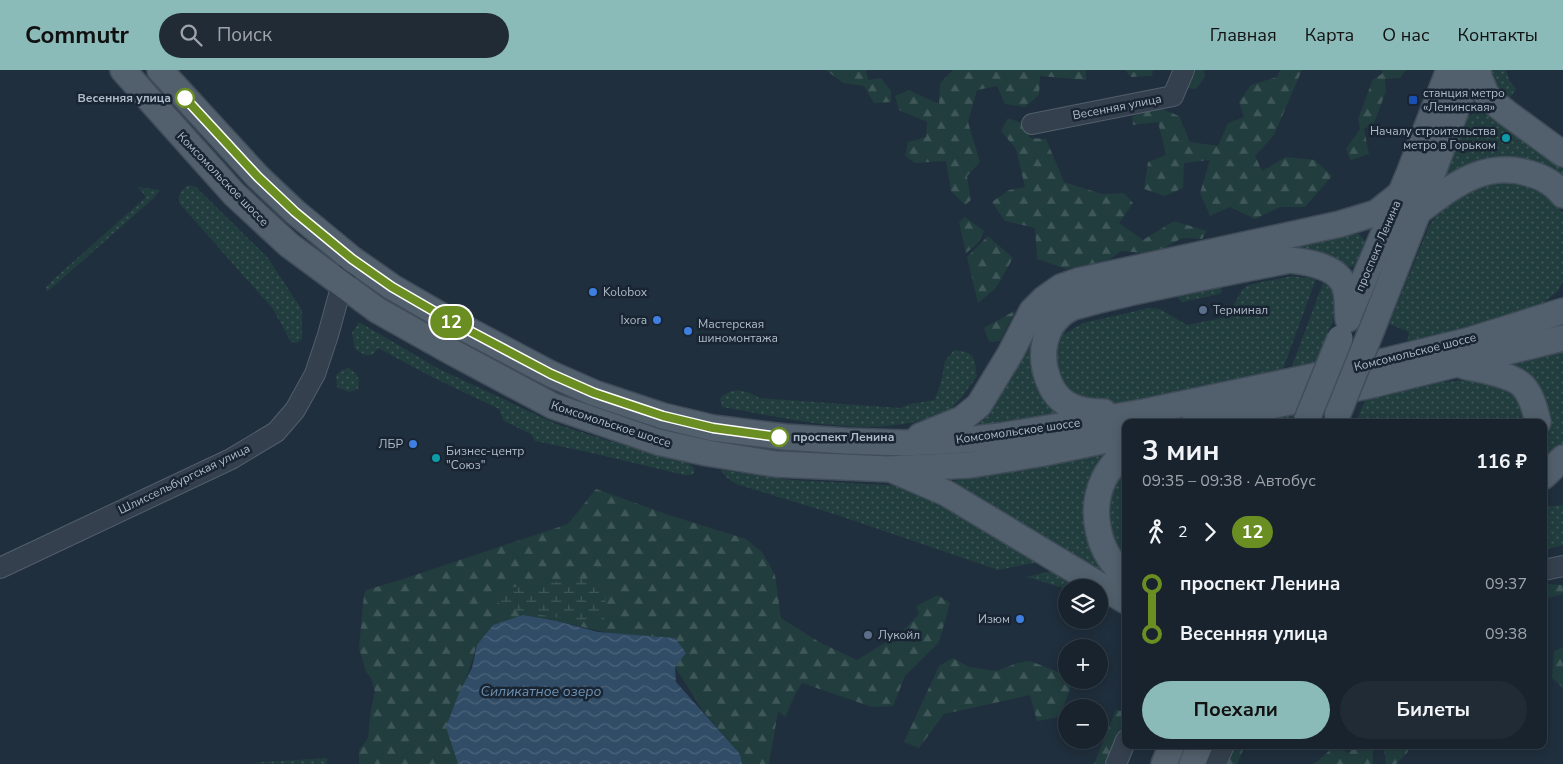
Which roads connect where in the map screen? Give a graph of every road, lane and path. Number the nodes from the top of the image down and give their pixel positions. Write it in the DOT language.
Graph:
graph roads {
  1 [pos="123,70"];
  2 [pos="160,70"];
  3 [pos="1184,70"];
  4 [pos="1450,70"];
  5 [pos="1471,70"];
  6 [pos="1478,70"];
  7 [pos="1032,124"];
  8 [pos="1563,154"];
  9 [pos="1400,194"];
  10 [pos="1563,195"];
  11 [pos="1418,212"];
  12 [pos="352,259"];
  13 [pos="342,284"];
  14 [pos="1563,295"];
  15 [pos="1563,311"];
  16 [pos="1538,319"];
  17 [pos="1344,328"];
  18 [pos="1563,338"];
  19 [pos="1457,365"];
  20 [pos="1144,412"];
  21 [pos="1208,419"];
  22 [pos="1307,419"];
  23 [pos="1335,419"];
  24 [pos="1537,419"];
  25 [pos="1122,437"];
  26 [pos="904,443"];
  27 [pos="1122,454"];
  28 [pos="1563,458"];
  29 [pos="888,468"];
  30 [pos="1547,473"];
  31 [pos="1563,566"];
  32 [pos="0,568"];
  33 [pos="1547,569"];
  34 [pos="1122,571"];
  35 [pos="1122,599"];
  36 [pos="1122,749"];
  37 [pos="1170,749"];
  38 [pos="1198,749"];
  39 [pos="1222,749"];
  40 [pos="1116,764"];
  41 [pos="1164,764"];
  42 [pos="1192,764"];
  43 [pos="1216,764"];
  1 -- 13 [label="main road, Комсомольское шоссе"];
  2 -- 12 [label="main road, Комсомольское шоссе"];
  3 -- 7 [label="street, Весенняя улица"];
  4 -- 9 [label="main road, проспект Ленина"];
  5 -- 11 [label="main road, проспект Ленина"];
  6 -- 8 [label="main road"];
  9 -- 17 [label="main road, проспект Ленина"];
  9 -- 26 [label="main road"];
  10 -- 11 [label="main road"];
  11 -- 23 [label="main road, проспект Ленина, bridge"];
  12 -- 13 [label="street, Шлиссельбургская улица"];
  12 -- 26 [label="main road, Комсомольское шоссе"];
  13 -- 29 [label="main road, Комсомольское шоссе"];
  13 -- 32 [label="street, Шлиссельбургская улица"];
  14 -- 16 [label="main road"];
  15 -- 16 [label="main road, Комсомольское шоссе"];
  16 -- 20 [label="main road, Комсомольское шоссе"];
  17 -- 20 [label="main road"];
  17 -- 22 [label="main road, проспект Ленина, bridge"];
  18 -- 19 [label="main road, Комсомольское шоссе"];
  19 -- 21 [label="main road, Комсомольское шоссе"];
  19 -- 24 [label="main road"];
  20 -- 26 [label="main road, Комсомольское шоссе"];
  25 -- 29 [label="main road, Комсомольское шоссе"];
  27 -- 34 [label="main road"];
  28 -- 30 [label="main road"];
  29 -- 35 [label="main road"];
  31 -- 33 [label="street"];
  36 -- 40 [label="street"];
  37 -- 41 [label="main road"];
  38 -- 42 [label="main road"];
  39 -- 43 [label="street"];
}
